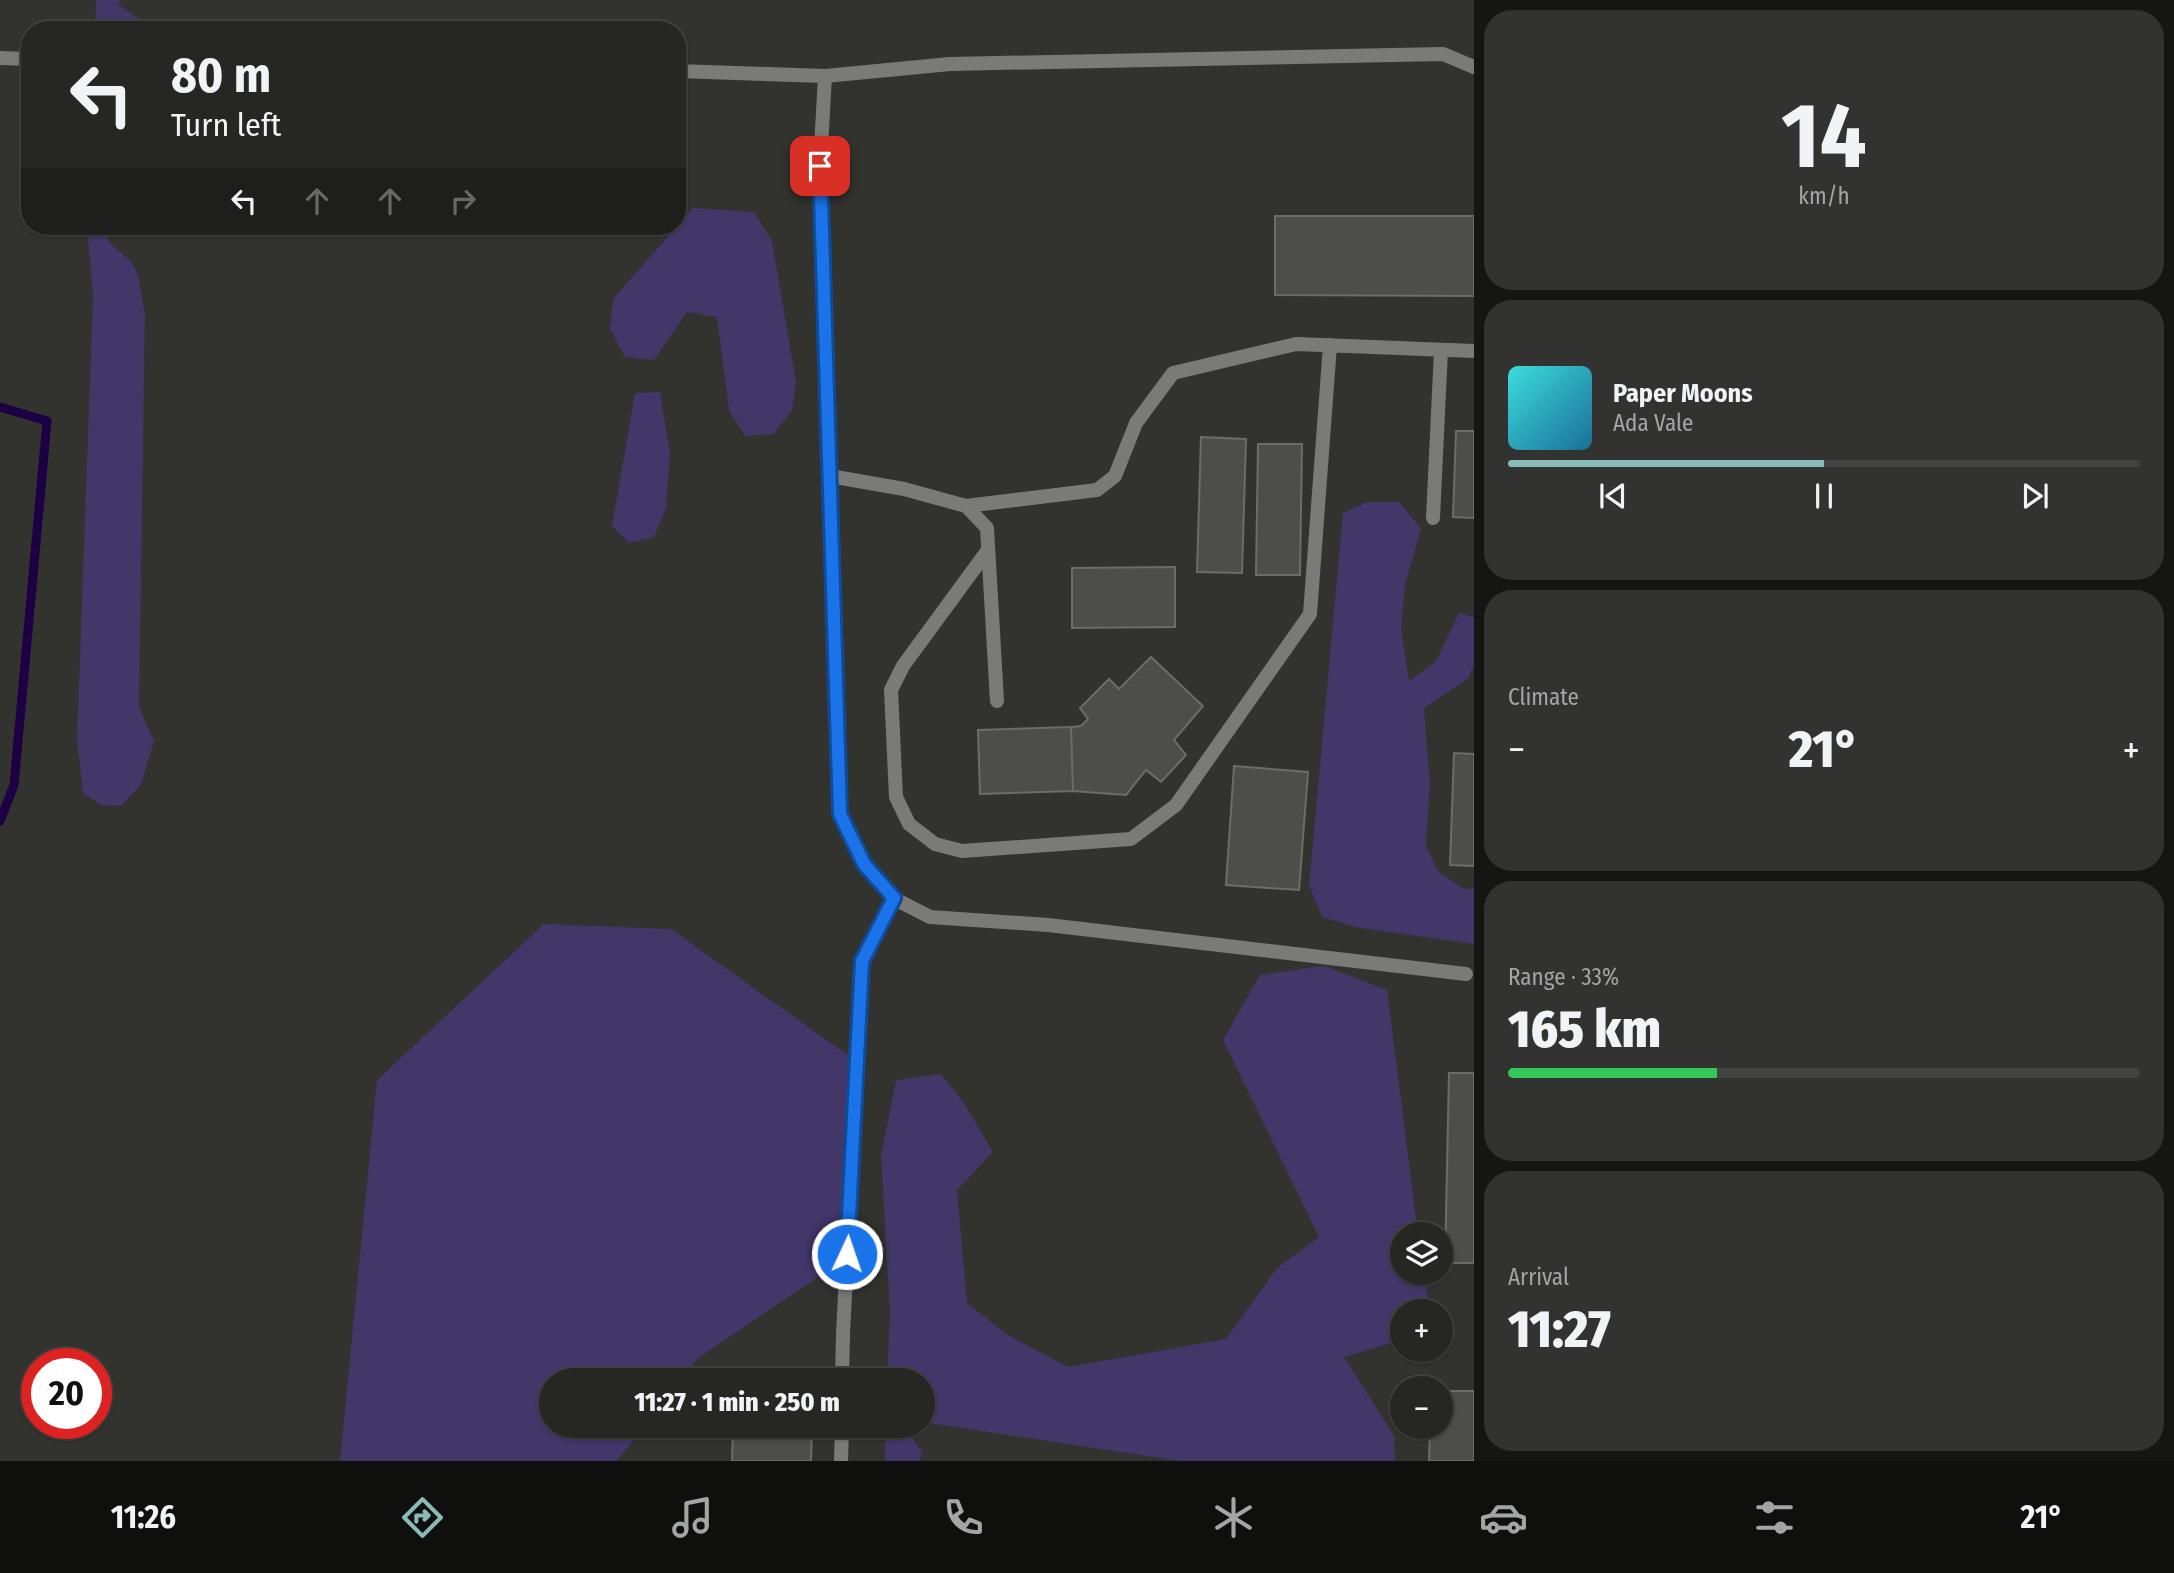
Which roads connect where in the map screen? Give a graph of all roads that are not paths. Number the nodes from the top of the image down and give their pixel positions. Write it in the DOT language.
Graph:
graph roads {
  1 [pos="0,58"];
  2 [pos="21,59"];
  3 [pos="1474,67"];
  4 [pos="686,71"];
  5 [pos="825,76"];
  6 [pos="1329,345"];
  7 [pos="1441,350"];
  8 [pos="1474,351"];
  9 [pos="830,476"];
  10 [pos="966,506"];
  11 [pos="1433,518"];
  12 [pos="988,550"];
  13 [pos="997,701"];
  14 [pos="894,898"];
  15 [pos="1466,974"];
  16 [pos="843,1368"];
  17 [pos="842,1438"];
  18 [pos="841,1461"];
  1 -- 2 [label="lane"];
  3 -- 5 [label="lane"];
  4 -- 5 [label="lane"];
  5 -- 9 [label="lane"];
  6 -- 7 [label="lane"];
  6 -- 10 [label="lane"];
  6 -- 12 [label="lane"];
  7 -- 8 [label="lane"];
  7 -- 11 [label="lane"];
  9 -- 10 [label="lane"];
  9 -- 14 [label="lane"];
  10 -- 12 [label="lane"];
  12 -- 13 [label="lane"];
  14 -- 15 [label="lane"];
  14 -- 16 [label="lane"];
  17 -- 18 [label="lane"];
}
